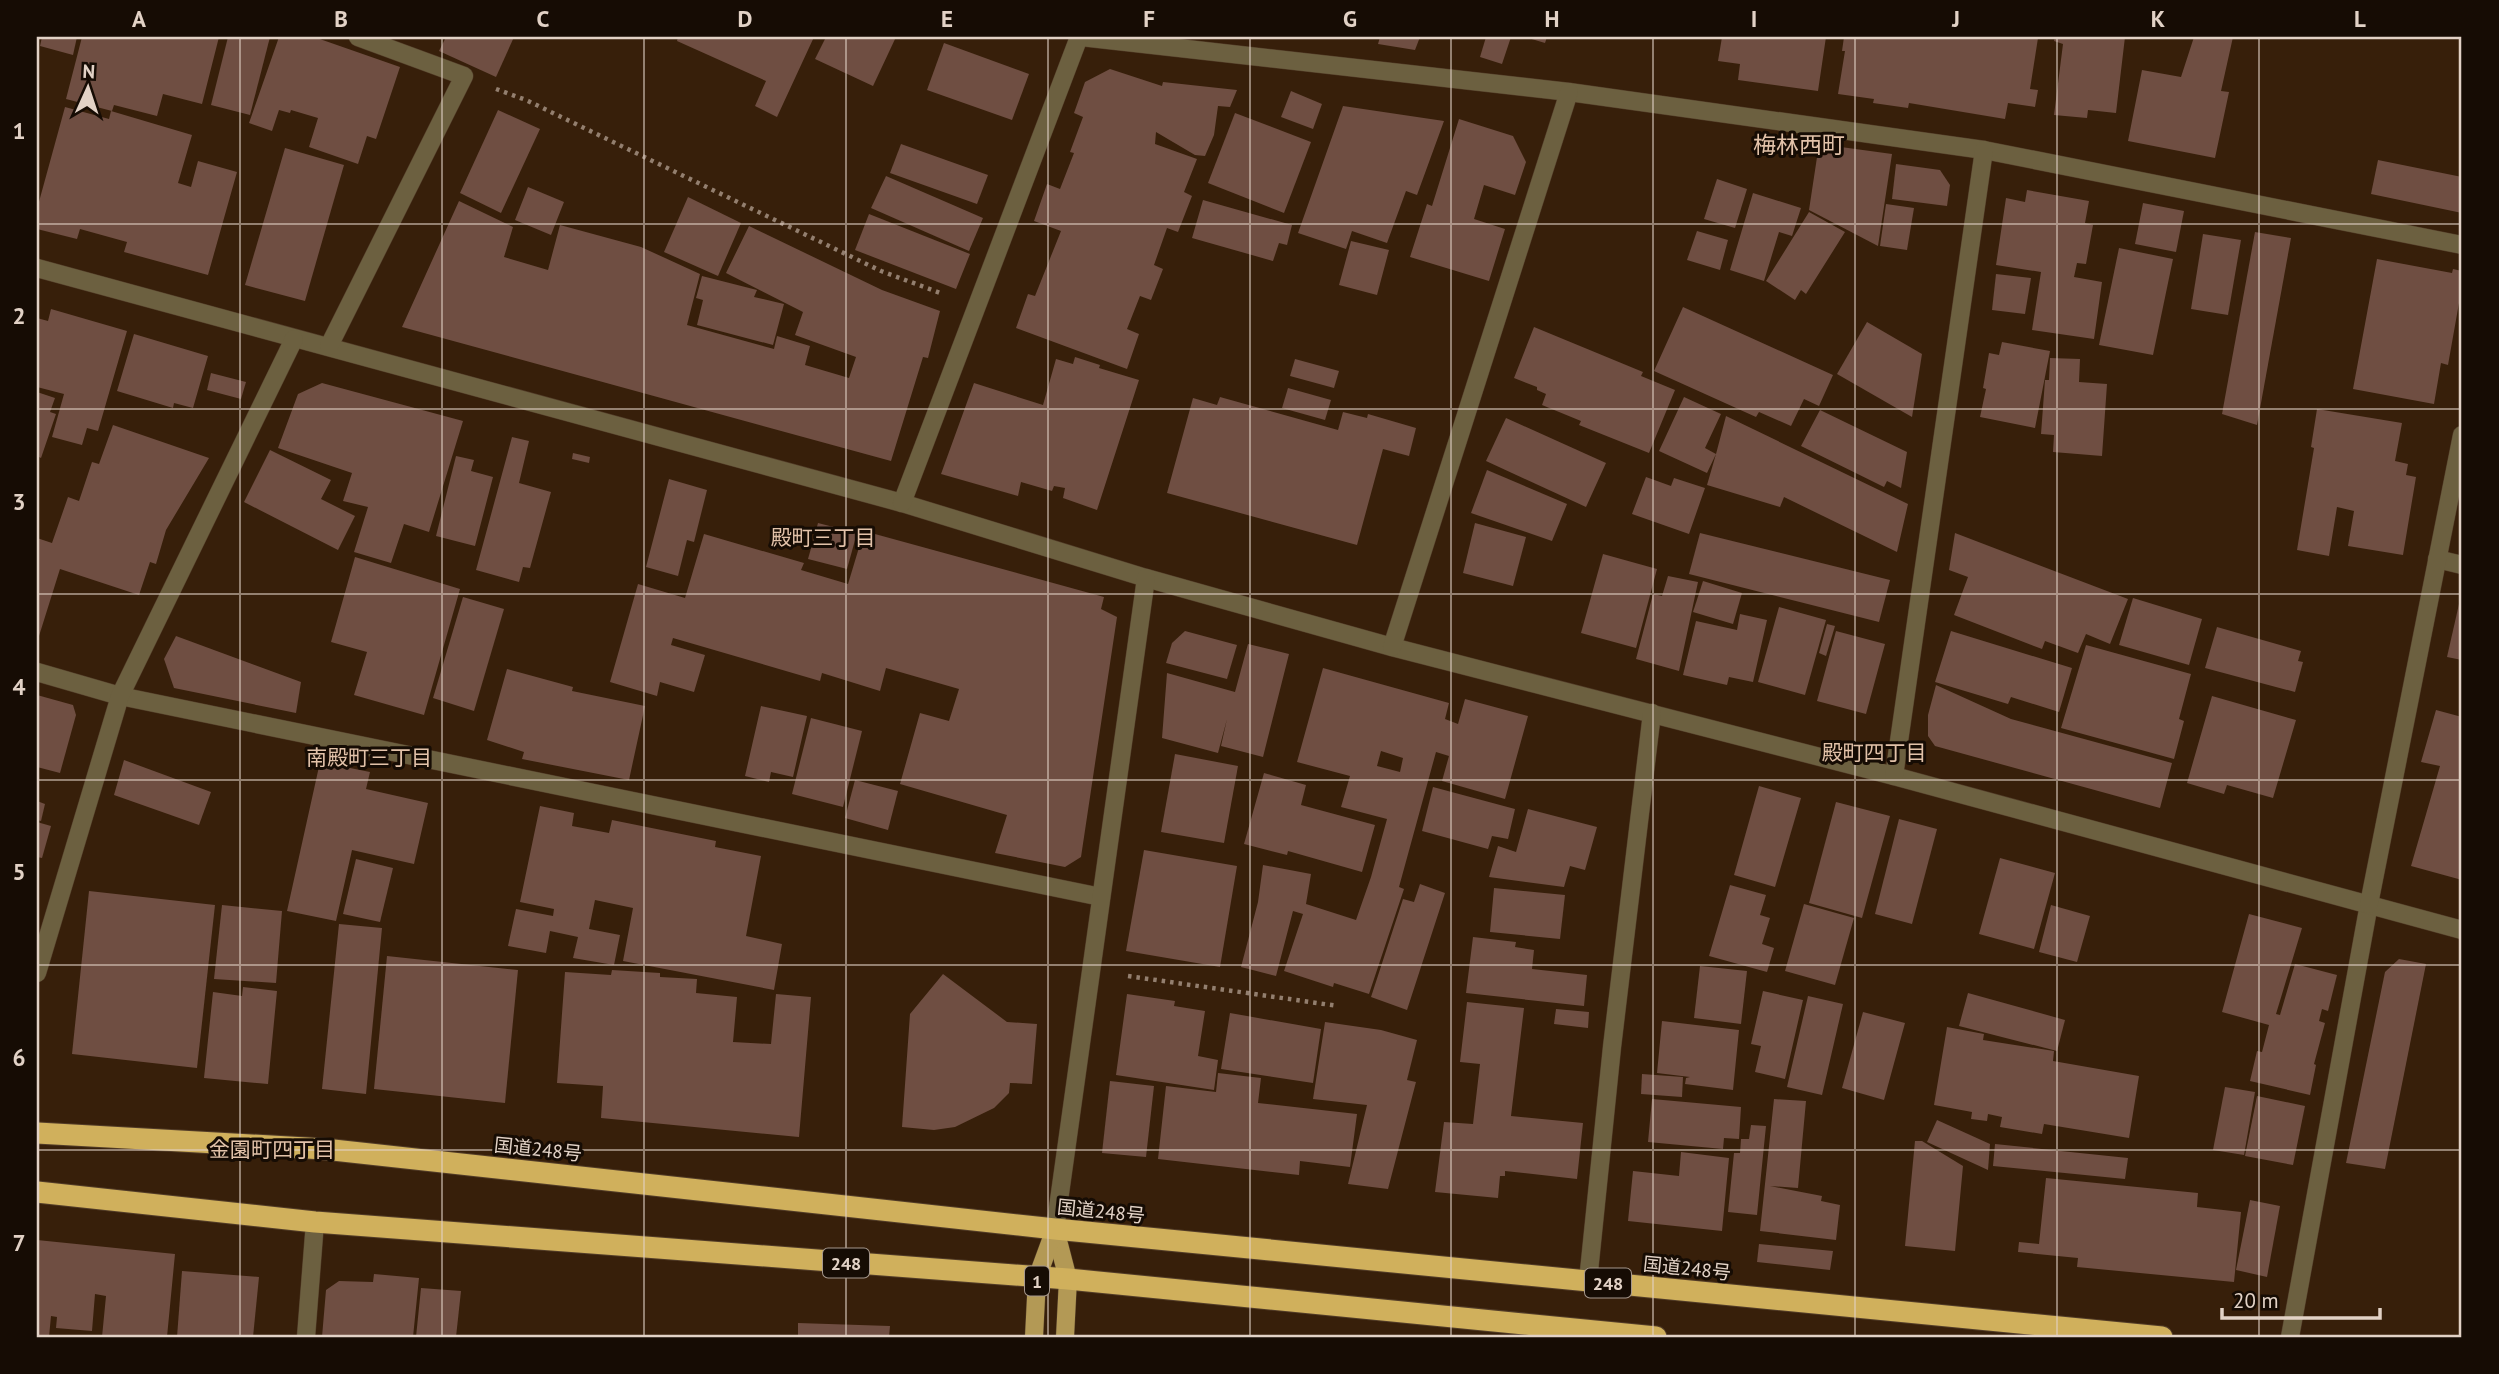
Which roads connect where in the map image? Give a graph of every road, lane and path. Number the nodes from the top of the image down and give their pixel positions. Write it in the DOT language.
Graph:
graph roads {
  1 [pos="358,37"];
  2 [pos="1080,37"];
  3 [pos="464,76"];
  4 [pos="1569,92"];
  5 [pos="1984,150"];
  6 [pos="2462,245"];
  7 [pos="37,268"];
  8 [pos="978,307"];
  9 [pos="294,339"];
  10 [pos="329,346"];
  11 [pos="2462,435"];
  12 [pos="2460,462"];
  13 [pos="902,503"];
  14 [pos="2437,559"];
  15 [pos="2462,565"];
  16 [pos="1146,578"];
  17 [pos="1392,647"];
  18 [pos="37,672"];
  19 [pos="120,695"];
  20 [pos="1652,713"];
  21 [pos="1894,776"];
  22 [pos="1101,897"];
  23 [pos="2369,904"];
  24 [pos="2462,930"];
  25 [pos="1092,971"];
  26 [pos="37,973"];
  27 [pos="1338,1006"];
  28 [pos="37,1133"];
  29 [pos="37,1192"];
  30 [pos="315,1222"];
  31 [pos="1055,1229"];
  32 [pos="1037,1278"];
  33 [pos="1068,1279"];
  34 [pos="1588,1281"];
  35 [pos="1634,1336"];
  36 [pos="306,1337"];
  37 [pos="1034,1337"];
  38 [pos="1065,1337"];
  39 [pos="1656,1337"];
  40 [pos="2162,1337"];
  41 [pos="2290,1337"];
  1 -- 3 [label="street"];
  2 -- 4 [label="street"];
  2 -- 8 [label="street"];
  3 -- 8 [label="path"];
  3 -- 10 [label="street"];
  4 -- 5 [label="street"];
  4 -- 17 [label="street"];
  5 -- 6 [label="street"];
  5 -- 21 [label="street"];
  7 -- 9 [label="street"];
  8 -- 13 [label="street"];
  9 -- 10 [label="street"];
  9 -- 19 [label="street"];
  10 -- 13 [label="street"];
  11 -- 12 [label="street"];
  12 -- 14 [label="street"];
  13 -- 16 [label="street"];
  14 -- 15 [label="street"];
  14 -- 23 [label="street"];
  16 -- 17 [label="street"];
  16 -- 22 [label="street"];
  17 -- 20 [label="street"];
  18 -- 19 [label="street"];
  19 -- 22 [label="street"];
  19 -- 26 [label="street"];
  20 -- 21 [label="street"];
  20 -- 34 [label="street"];
  21 -- 23 [label="street"];
  22 -- 25 [label="street"];
  23 -- 24 [label="street"];
  23 -- 41 [label="street"];
  25 -- 27 [label="path"];
  25 -- 31 [label="street"];
  28 -- 31 [label="highway, 国道248号 / 248"];
  29 -- 30 [label="highway, 248"];
  30 -- 32 [label="highway, 248"];
  30 -- 36 [label="street"];
  31 -- 32 [label="main road, 1"];
  31 -- 33 [label="main road, 1"];
  31 -- 34 [label="highway, 国道248号 / 248"];
  32 -- 33 [label="highway, 248"];
  32 -- 37 [label="main road, 1"];
  33 -- 35 [label="highway, 248"];
  33 -- 38 [label="main road, 1"];
  34 -- 40 [label="highway, 国道248号 / 248"];
  35 -- 39 [label="highway, 248"];
}
